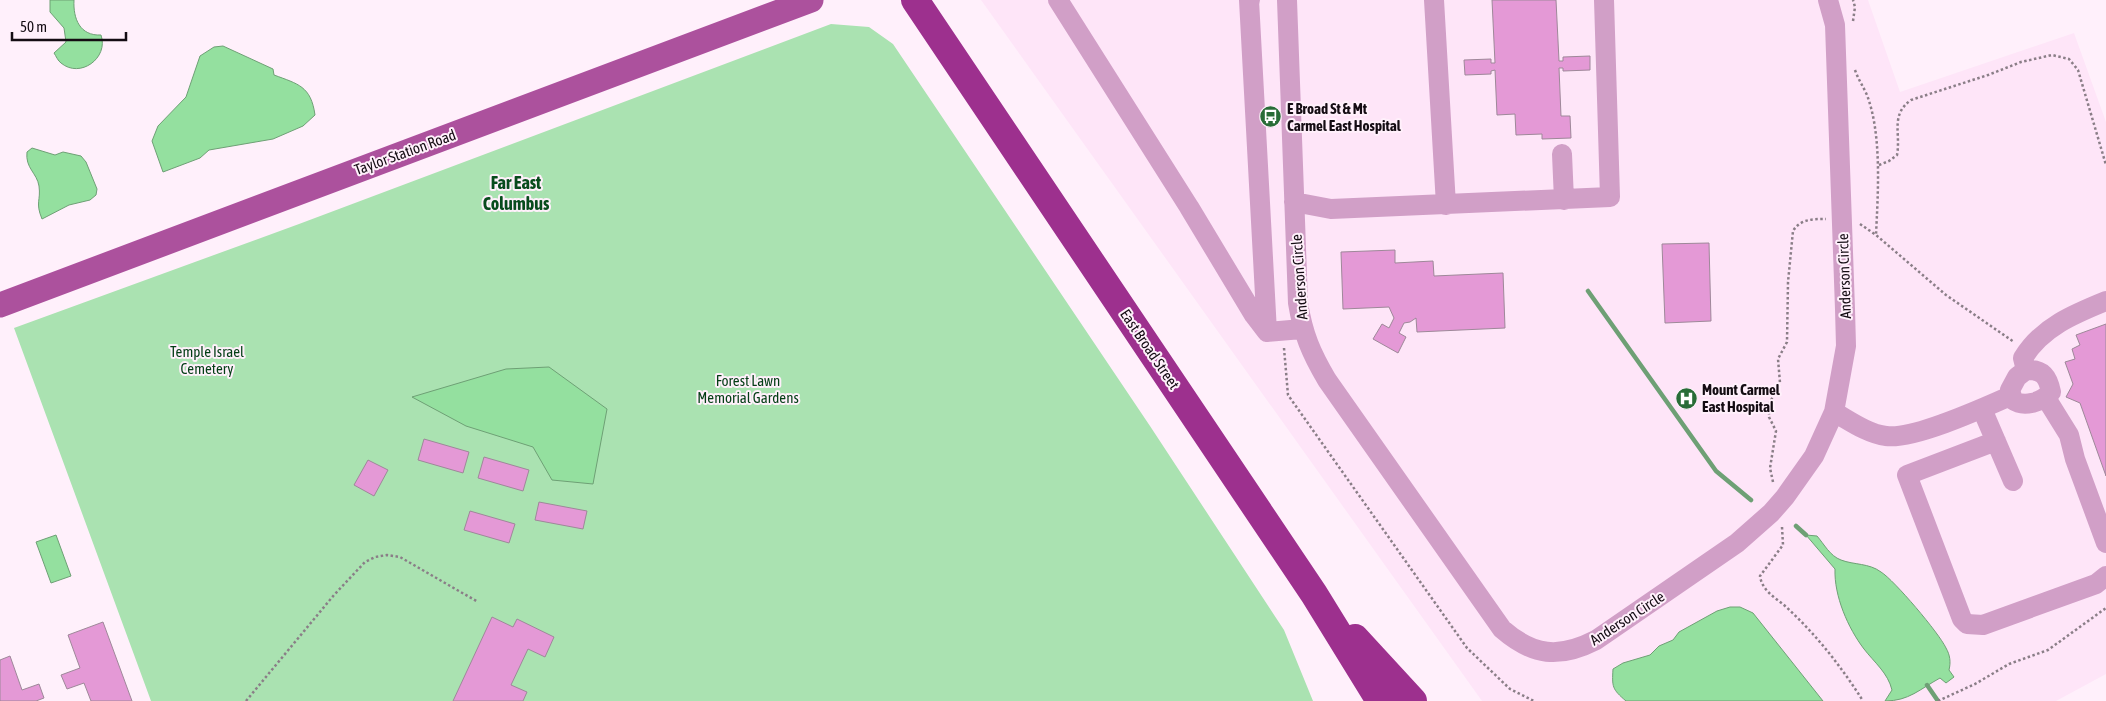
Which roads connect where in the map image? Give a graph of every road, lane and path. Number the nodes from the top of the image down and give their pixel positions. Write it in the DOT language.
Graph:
graph roads {
  1 [pos="811,0"];
  2 [pos="916,0"];
  3 [pos="1058,0"];
  4 [pos="1249,0"];
  5 [pos="1287,0"];
  6 [pos="1434,0"];
  7 [pos="1604,0"];
  8 [pos="1828,0"];
  9 [pos="1853,0"];
  10 [pos="1851,27"];
  11 [pos="1852,64"];
  12 [pos="1562,154"];
  13 [pos="1879,165"];
  14 [pos="2106,165"];
  15 [pos="1564,200"];
  16 [pos="1294,202"];
  17 [pos="1446,204"];
  18 [pos="1876,235"];
  19 [pos="2106,301"];
  20 [pos="0,305"];
  21 [pos="1302,329"];
  22 [pos="1267,332"];
  23 [pos="2026,370"];
  24 [pos="2010,396"];
  25 [pos="2046,398"];
  26 [pos="1982,409"];
  27 [pos="1834,412"];
  28 [pos="1996,440"];
  29 [pos="2013,481"];
  30 [pos="2106,543"];
  31 [pos="2106,576"];
  32 [pos="1314,594"];
  33 [pos="478,602"];
  34 [pos="2106,608"];
  35 [pos="246,701"];
  36 [pos="1380,701"];
  37 [pos="1413,701"];
  38 [pos="1938,701"];
  1 -- 20 [label="main road, Taylor Station Road"];
  2 -- 32 [label="highway, East Broad Street"];
  3 -- 22 [label="street"];
  4 -- 22 [label="street"];
  5 -- 16 [label="street, Anderson Circle"];
  6 -- 17 [label="street"];
  7 -- 15 [label="street"];
  8 -- 27 [label="street, Anderson Circle"];
  9 -- 10 [label="path"];
  11 -- 13 [label="path"];
  12 -- 15 [label="street"];
  13 -- 14 [label="path"];
  13 -- 18 [label="path"];
  15 -- 17 [label="street"];
  16 -- 17 [label="street"];
  16 -- 21 [label="street, Anderson Circle"];
  19 -- 23 [label="street"];
  21 -- 22 [label="street"];
  21 -- 27 [label="street, Anderson Circle"];
  23 -- 24 [label="street"];
  23 -- 25 [label="street"];
  24 -- 25 [label="street"];
  24 -- 26 [label="street"];
  25 -- 30 [label="street"];
  26 -- 27 [label="street"];
  26 -- 28 [label="street"];
  28 -- 29 [label="street"];
  28 -- 31 [label="street"];
  32 -- 36 [label="highway, East Broad Street"];
  32 -- 37 [label="highway"];
  33 -- 35 [label="path"];
  34 -- 38 [label="path"];
}
